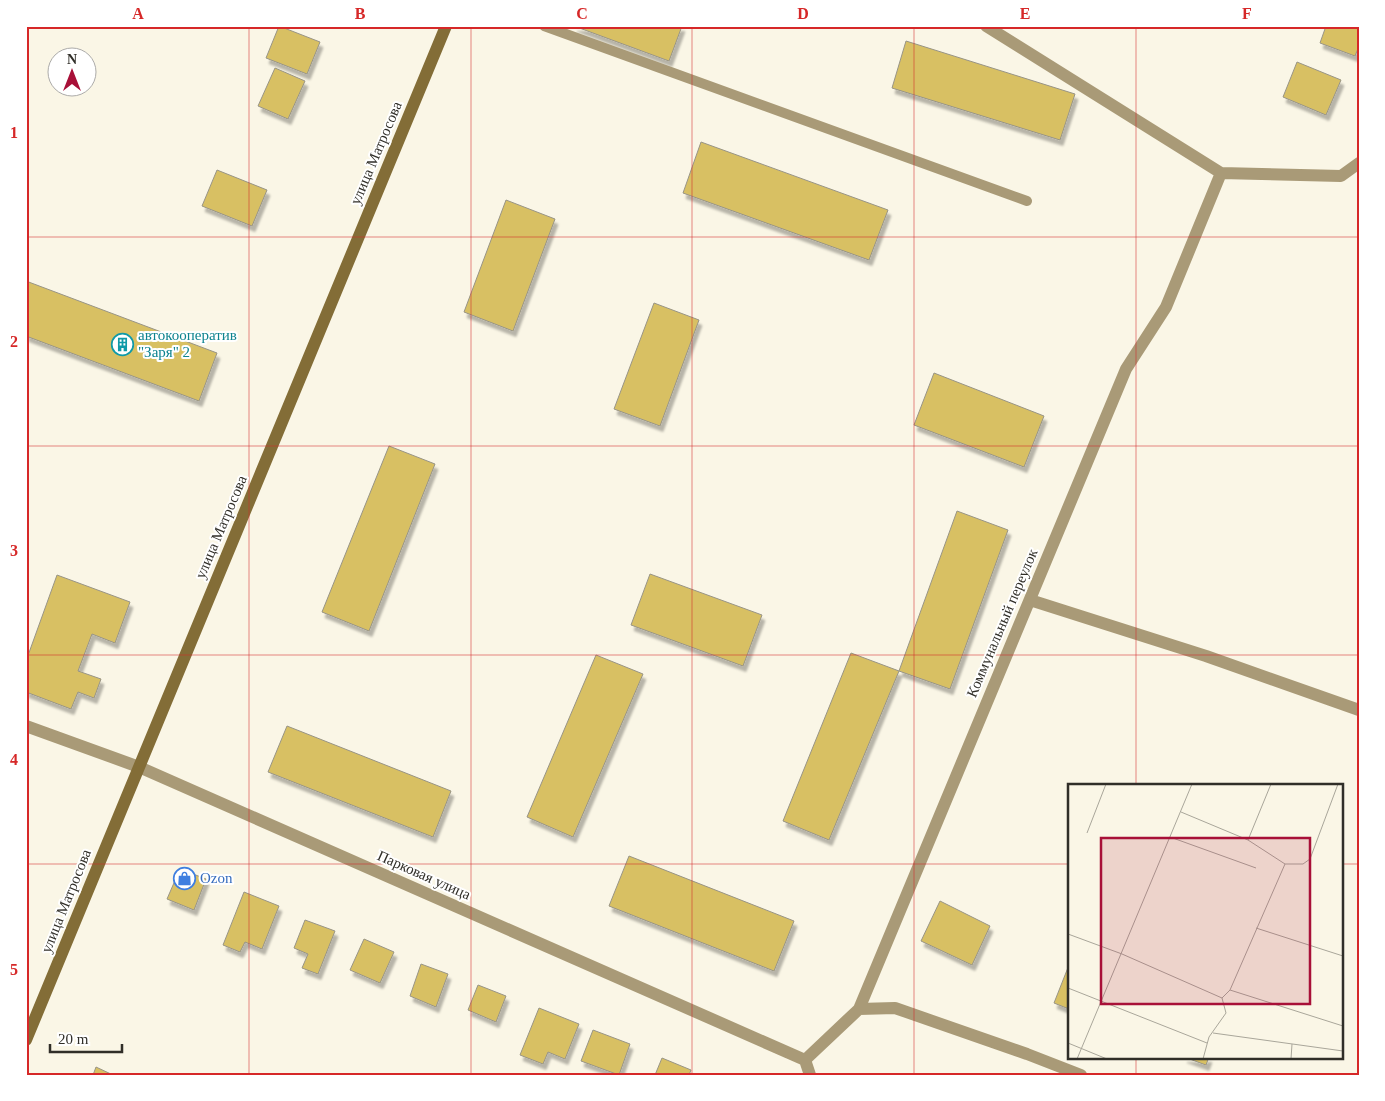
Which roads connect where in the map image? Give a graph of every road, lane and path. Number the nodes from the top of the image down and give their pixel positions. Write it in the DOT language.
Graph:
graph roads {
  1 [pos="446,26"];
  2 [pos="544,26"];
  3 [pos="986,26"];
  4 [pos="1359,163"];
  5 [pos="1220,173"];
  6 [pos="1027,201"];
  7 [pos="1030,600"];
  8 [pos="1359,710"];
  9 [pos="26,726"];
  10 [pos="138,767"];
  11 [pos="859,1009"];
  12 [pos="26,1040"];
  13 [pos="805,1060"];
  14 [pos="810,1075"];
  15 [pos="1081,1075"];
  1 -- 10 [label="street, улица Матросова"];
  2 -- 6 [label="lane"];
  3 -- 5 [label="street"];
  4 -- 5 [label="street"];
  5 -- 7 [label="street, Коммунальный переулок"];
  7 -- 8 [label="street"];
  7 -- 11 [label="street, Коммунальный переулок"];
  9 -- 10 [label="street, Парковая улица"];
  10 -- 12 [label="street, улица Матросова"];
  10 -- 13 [label="street, Парковая улица"];
  11 -- 13 [label="street, Коммунальный переулок"];
  11 -- 15 [label="street"];
  13 -- 14 [label="street"];
}
